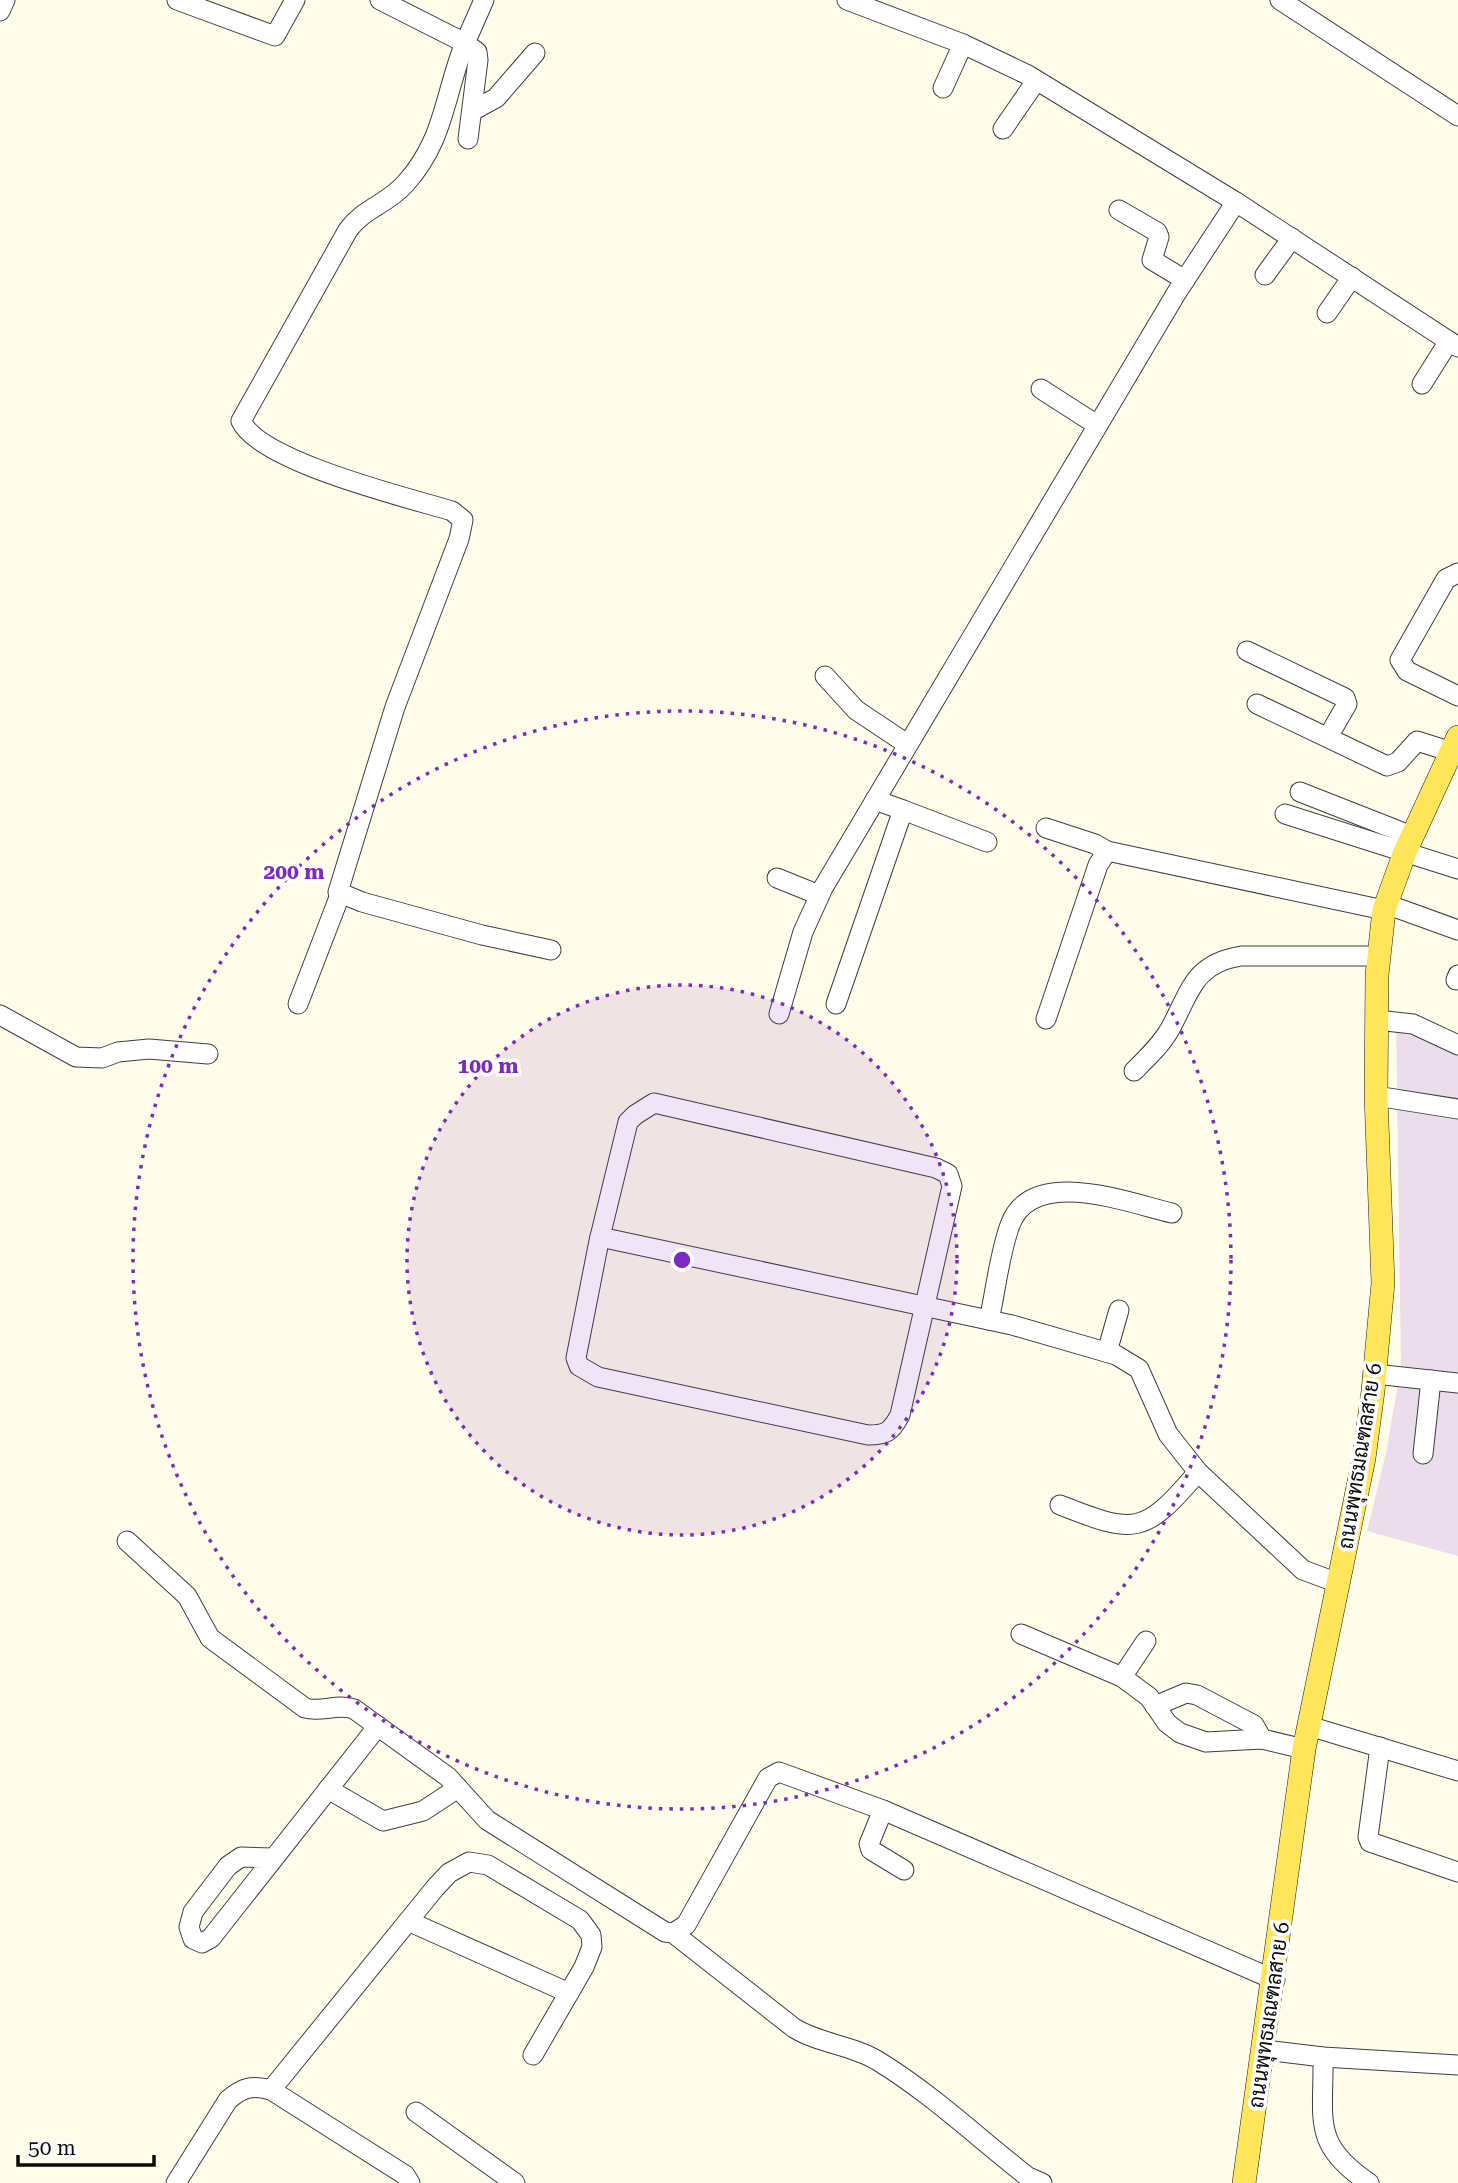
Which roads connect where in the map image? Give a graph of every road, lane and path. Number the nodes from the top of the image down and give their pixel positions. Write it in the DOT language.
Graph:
graph roads {
  1 [pos="5,0"];
  2 [pos="177,0"];
  3 [pos="295,0"];
  4 [pos="380,0"];
  5 [pos="484,0"];
  6 [pos="846,0"];
  7 [pos="1280,0"];
  8 [pos="0,11"];
  9 [pos="465,43"];
  10 [pos="963,44"];
  11 [pos="535,53"];
  12 [pos="1036,81"];
  13 [pos="943,88"];
  14 [pos="472,111"];
  15 [pos="1458,116"];
  16 [pos="1003,129"];
  17 [pos="468,139"];
  18 [pos="1237,202"];
  19 [pos="1119,210"];
  20 [pos="1292,238"];
  21 [pos="1265,275"];
  22 [pos="1352,277"];
  23 [pos="1185,279"];
  24 [pos="1327,313"];
  25 [pos="1454,344"];
  26 [pos="1422,384"];
  27 [pos="1041,389"];
  28 [pos="1097,425"];
  29 [pos="1458,573"];
  30 [pos="1247,651"];
  31 [pos="825,676"];
  32 [pos="1458,696"];
  33 [pos="1257,704"];
  34 [pos="1328,737"];
  35 [pos="907,744"];
  36 [pos="1456,747"];
  37 [pos="1300,792"];
  38 [pos="876,800"];
  39 [pos="903,810"];
  40 [pos="1285,814"];
  41 [pos="1046,828"];
  42 [pos="987,842"];
  43 [pos="1408,844"];
  44 [pos="1107,851"];
  45 [pos="1458,869"];
  46 [pos="777,878"];
  47 [pos="340,895"];
  48 [pos="819,895"];
  49 [pos="1385,907"];
  50 [pos="1458,930"];
  51 [pos="551,950"];
  52 [pos="1378,965"];
  53 [pos="298,1003"];
  54 [pos="836,1004"];
  55 [pos="0,1014"];
  56 [pos="779,1014"];
  57 [pos="1377,1018"];
  58 [pos="1046,1019"];
  59 [pos="1458,1045"];
  60 [pos="208,1054"];
  61 [pos="1134,1071"];
  62 [pos="1376,1096"];
  63 [pos="1458,1109"];
  64 [pos="1172,1213"];
  65 [pos="600,1237"];
  66 [pos="924,1307"];
  67 [pos="1119,1310"];
  68 [pos="989,1320"];
  69 [pos="1107,1352"];
  70 [pos="1375,1374"];
  71 [pos="1431,1380"];
  72 [pos="1458,1383"];
  73 [pos="1423,1454"];
  74 [pos="1198,1472"];
  75 [pos="1060,1505"];
  76 [pos="127,1541"];
  77 [pos="1338,1583"];
  78 [pos="1021,1634"];
  79 [pos="1146,1642"];
  80 [pos="1122,1677"];
  81 [pos="1155,1706"];
  82 [pos="378,1726"];
  83 [pos="1306,1737"];
  84 [pos="1262,1740"];
  85 [pos="1380,1747"];
  86 [pos="1458,1772"];
  87 [pos="458,1788"];
  88 [pos="328,1789"];
  89 [pos="883,1810"];
  90 [pos="273,1858"];
  91 [pos="904,1870"];
  92 [pos="1458,1872"];
  93 [pos="408,1921"];
  94 [pos="673,1933"];
  95 [pos="1275,1980"];
  96 [pos="569,1993"];
  97 [pos="1265,2050"];
  98 [pos="533,2055"];
  99 [pos="1323,2057"];
  100 [pos="1458,2065"];
  101 [pos="271,2090"];
  102 [pos="416,2112"];
  103 [pos="176,2183"];
  104 [pos="410,2183"];
  105 [pos="515,2183"];
  106 [pos="1042,2183"];
  107 [pos="1244,2183"];
  108 [pos="1369,2183"];
  1 -- 8 [label="street"];
  2 -- 3 [label="street"];
  4 -- 9 [label="street"];
  5 -- 9 [label="street"];
  6 -- 10 [label="street"];
  7 -- 15 [label="street"];
  9 -- 14 [label="street"];
  9 -- 47 [label="street"];
  10 -- 12 [label="street"];
  10 -- 13 [label="street"];
  11 -- 14 [label="street"];
  12 -- 16 [label="street"];
  12 -- 18 [label="street"];
  14 -- 17 [label="street"];
  18 -- 20 [label="street"];
  18 -- 23 [label="street"];
  19 -- 23 [label="street"];
  20 -- 21 [label="street"];
  20 -- 22 [label="street"];
  22 -- 24 [label="street"];
  22 -- 25 [label="street"];
  23 -- 28 [label="street"];
  25 -- 26 [label="street"];
  27 -- 28 [label="street"];
  28 -- 35 [label="street"];
  29 -- 32 [label="street"];
  30 -- 34 [label="street"];
  31 -- 35 [label="street"];
  33 -- 34 [label="street"];
  34 -- 36 [label="street"];
  35 -- 38 [label="street"];
  36 -- 43 [label="main road, ถนนพุทธมณฑลสาย 6"];
  37 -- 43 [label="street"];
  38 -- 39 [label="street"];
  38 -- 48 [label="street"];
  39 -- 42 [label="street"];
  39 -- 54 [label="street"];
  40 -- 43 [label="street"];
  41 -- 44 [label="street"];
  43 -- 45 [label="street"];
  43 -- 49 [label="main road, ถนนพุทธมณฑลสาย 6"];
  44 -- 49 [label="street"];
  44 -- 58 [label="street"];
  46 -- 48 [label="street"];
  47 -- 51 [label="street"];
  47 -- 53 [label="street"];
  48 -- 56 [label="street"];
  49 -- 50 [label="street"];
  49 -- 52 [label="main road, ถนนพุทธมณฑลสาย 6"];
  52 -- 57 [label="main road, ถนนพุทธมณฑลสาย 6"];
  52 -- 61 [label="street"];
  55 -- 60 [label="street"];
  57 -- 59 [label="street"];
  57 -- 62 [label="main road, ถนนพุทธมณฑลสาย 6"];
  62 -- 63 [label="street"];
  62 -- 70 [label="main road, ถนนพุทธมณฑลสาย 6"];
  64 -- 68 [label="street"];
  65 -- 66 [label="street"];
  65 -- 66 [label="street"];
  65 -- 66 [label="street"];
  66 -- 68 [label="street"];
  67 -- 69 [label="street"];
  68 -- 69 [label="street"];
  69 -- 74 [label="street"];
  70 -- 71 [label="street"];
  70 -- 77 [label="main road, ถนนพุทธมณฑลสาย 6"];
  71 -- 72 [label="street"];
  71 -- 73 [label="street"];
  74 -- 75 [label="street"];
  74 -- 77 [label="street"];
  76 -- 82 [label="street"];
  77 -- 83 [label="main road, ถนนพุทธมณฑลสาย 6"];
  78 -- 80 [label="street"];
  79 -- 80 [label="street"];
  80 -- 81 [label="street"];
  81 -- 84 [label="street"];
  81 -- 84 [label="street"];
  82 -- 87 [label="street"];
  82 -- 88 [label="street"];
  83 -- 84 [label="street"];
  83 -- 85 [label="street"];
  83 -- 95 [label="main road, ถนนพุทธมณฑลสาย 6"];
  85 -- 86 [label="street"];
  85 -- 92 [label="street"];
  87 -- 88 [label="street"];
  87 -- 94 [label="street"];
  88 -- 90 [label="street"];
  89 -- 91 [label="street"];
  89 -- 94 [label="street"];
  89 -- 95 [label="street"];
  90 -- 90 [label="street"];
  93 -- 96 [label="street"];
  93 -- 96 [label="street"];
  93 -- 101 [label="street"];
  94 -- 106 [label="street"];
  95 -- 97 [label="main road, ถนนพุทธมณฑลสาย 6"];
  96 -- 98 [label="street"];
  97 -- 99 [label="street"];
  97 -- 107 [label="main road, ถนนพุทธมณฑลสาย 6"];
  99 -- 100 [label="street"];
  99 -- 108 [label="street"];
  101 -- 103 [label="street"];
  101 -- 104 [label="street"];
  102 -- 105 [label="street"];
}
